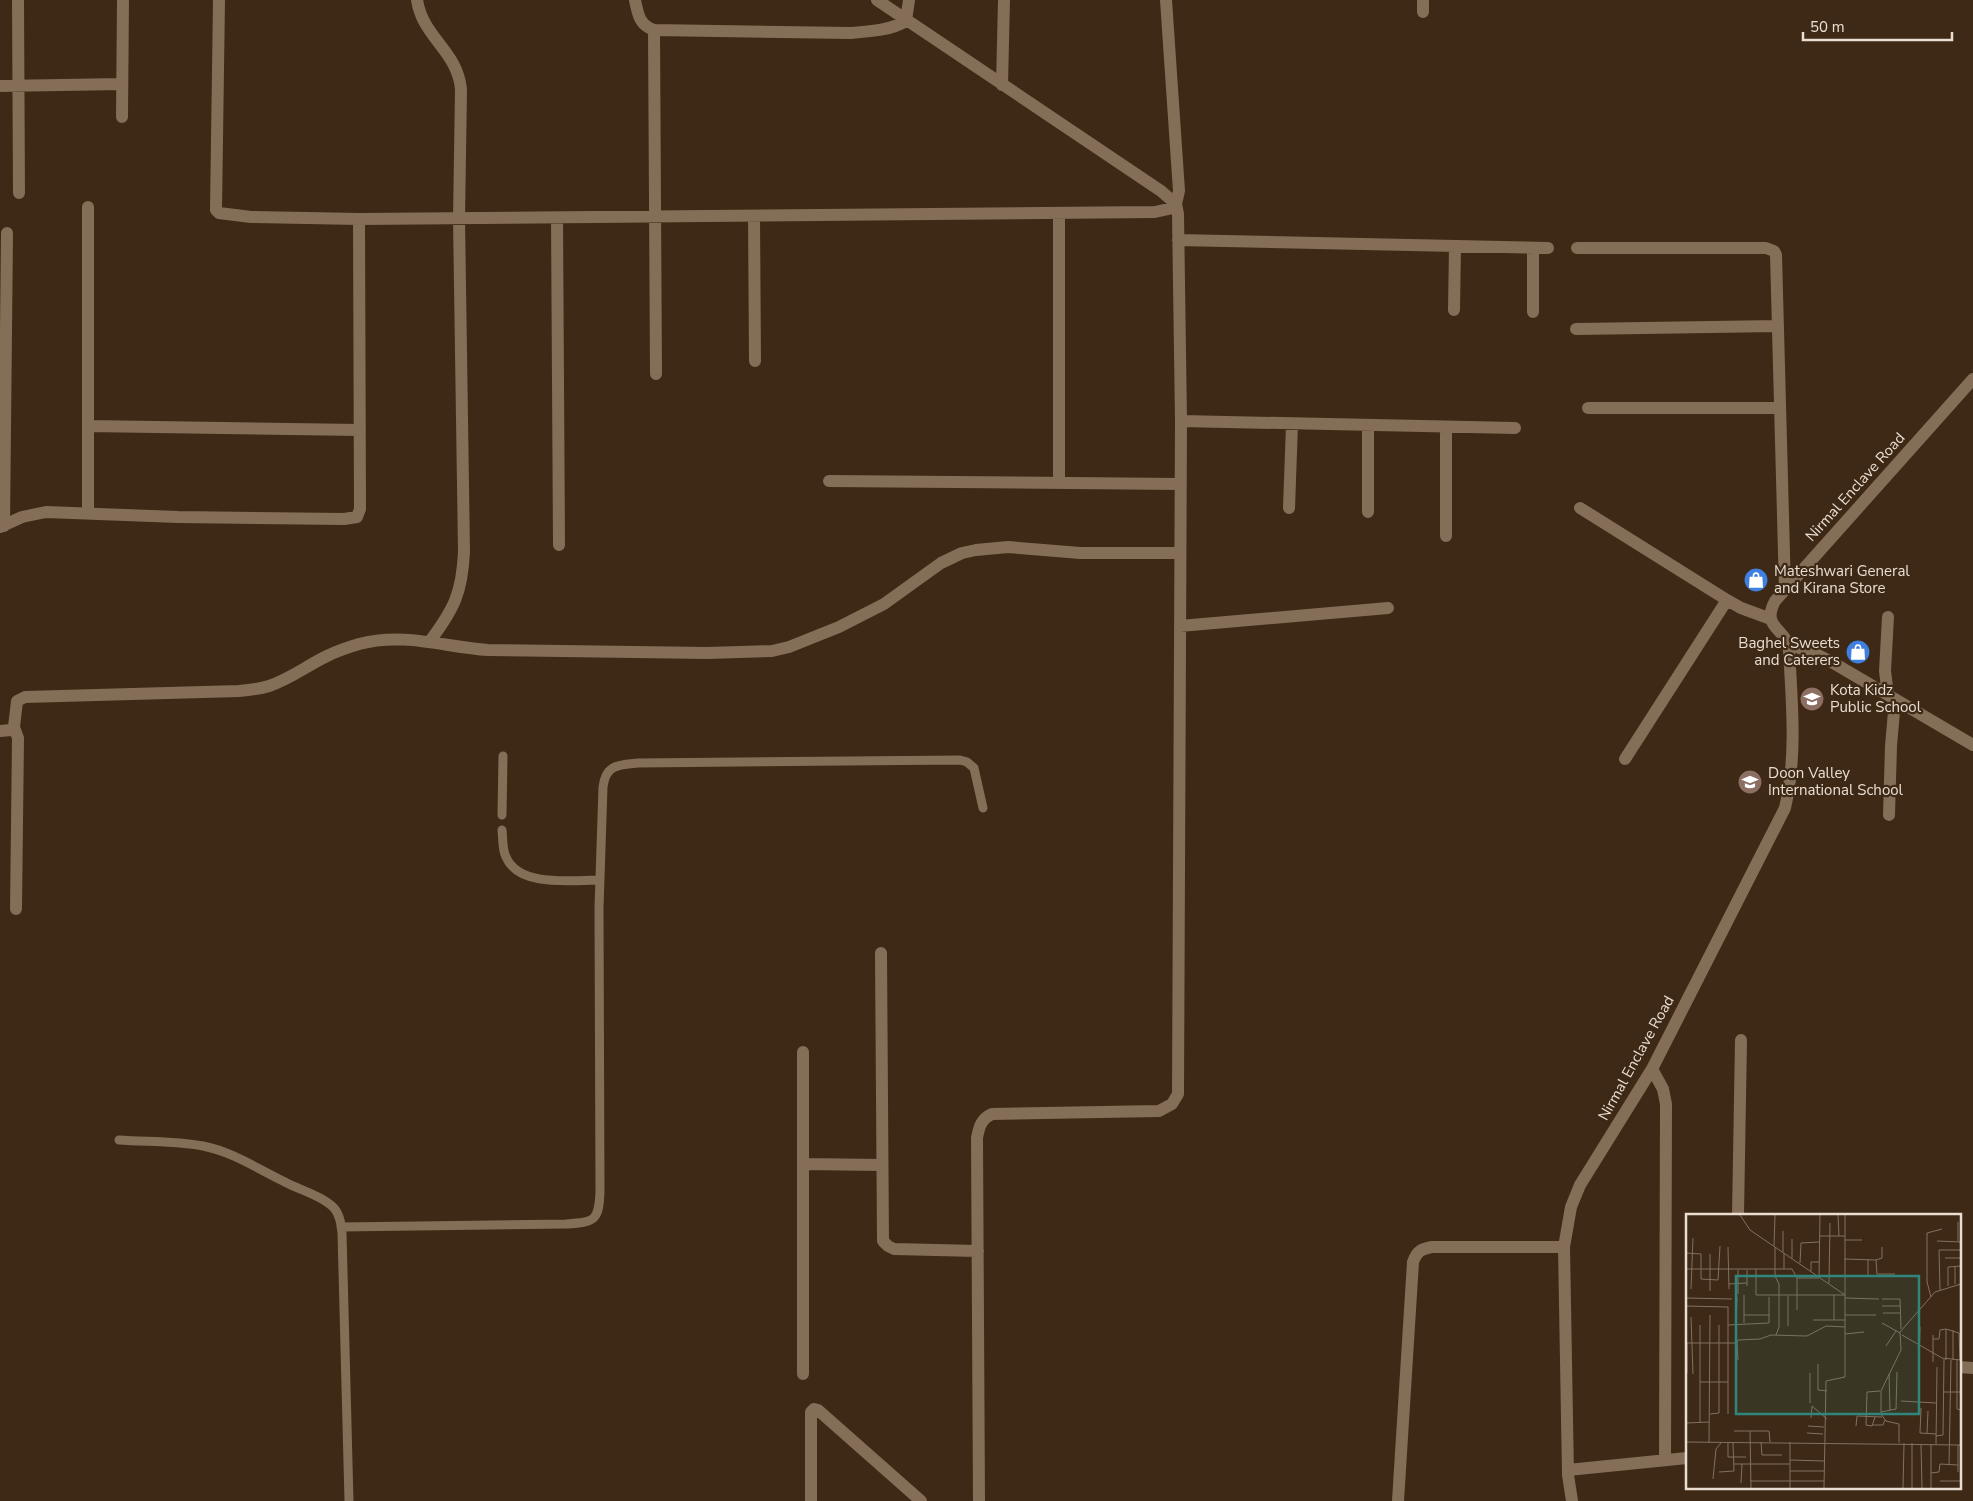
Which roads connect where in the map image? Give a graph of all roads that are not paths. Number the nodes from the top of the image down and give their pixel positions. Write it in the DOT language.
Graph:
graph roads {
  1 [pos="18,0"];
  2 [pos="123,0"];
  3 [pos="219,0"];
  4 [pos="418,0"];
  5 [pos="635,0"];
  6 [pos="877,0"];
  7 [pos="909,0"];
  8 [pos="1004,0"];
  9 [pos="1166,0"];
  10 [pos="906,21"];
  11 [pos="654,30"];
  12 [pos="122,84"];
  13 [pos="1002,85"];
  14 [pos="0,86"];
  15 [pos="17,86"];
  16 [pos="122,117"];
  17 [pos="18,194"];
  18 [pos="1176,204"];
  19 [pos="88,207"];
  20 [pos="1059,213"];
  21 [pos="754,216"];
  22 [pos="656,217"];
  23 [pos="557,218"];
  24 [pos="359,219"];
  25 [pos="459,219"];
  26 [pos="7,233"];
  27 [pos="1178,240"];
  28 [pos="1455,246"];
  29 [pos="1533,248"];
  30 [pos="1548,248"];
  31 [pos="1577,248"];
  32 [pos="1454,310"];
  33 [pos="1533,312"];
  34 [pos="1778,326"];
  35 [pos="1576,329"];
  36 [pos="755,361"];
  37 [pos="656,374"];
  38 [pos="1973,379"];
  39 [pos="1588,408"];
  40 [pos="1780,408"];
  41 [pos="1181,422"];
  42 [pos="1292,424"];
  43 [pos="1368,425"];
  44 [pos="88,426"];
  45 [pos="1446,427"];
  46 [pos="1515,428"];
  47 [pos="360,430"];
  48 [pos="829,482"];
  49 [pos="1059,483"];
  50 [pos="1180,484"];
  51 [pos="1289,508"];
  52 [pos="1580,508"];
  53 [pos="1368,512"];
  54 [pos="88,513"];
  55 [pos="2,527"];
  56 [pos="1446,536"];
  57 [pos="559,545"];
  58 [pos="1180,553"];
  59 [pos="1785,590"];
  60 [pos="1726,600"];
  61 [pos="1388,608"];
  62 [pos="1888,617"];
  63 [pos="1770,620"];
  64 [pos="1180,626"];
  65 [pos="430,641"];
  66 [pos="1789,644"];
  67 [pos="1891,697"];
  68 [pos="14,727"];
  69 [pos="0,731"];
  70 [pos="1973,745"];
  71 [pos="503,756"];
  72 [pos="1624,760"];
  73 [pos="983,808"];
  74 [pos="1888,814"];
  75 [pos="502,815"];
  76 [pos="502,830"];
  77 [pos="600,880"];
  78 [pos="16,909"];
  79 [pos="881,953"];
  80 [pos="1741,1040"];
  81 [pos="803,1052"];
  82 [pos="1652,1068"];
  83 [pos="119,1140"];
  84 [pos="803,1164"];
  85 [pos="882,1165"];
  86 [pos="1738,1214"];
  87 [pos="341,1227"];
  88 [pos="1564,1247"];
  89 [pos="978,1251"];
  90 [pos="1960,1368"];
  91 [pos="1973,1368"];
  92 [pos="803,1374"];
  93 [pos="1686,1458"];
  94 [pos="1665,1460"];
  95 [pos="1568,1470"];
  96 [pos="349,1501"];
  97 [pos="811,1501"];
  98 [pos="921,1501"];
  99 [pos="979,1501"];
  100 [pos="1398,1501"];
  101 [pos="1572,1501"];
  1 -- 15 [label="street"];
  2 -- 12 [label="street"];
  3 -- 24 [label="street"];
  4 -- 25 [label="street"];
  5 -- 11 [label="street"];
  6 -- 10 [label="street"];
  7 -- 10 [label="street"];
  8 -- 13 [label="street"];
  9 -- 18 [label="street"];
  10 -- 11 [label="street"];
  10 -- 13 [label="street"];
  11 -- 22 [label="street"];
  12 -- 15 [label="street"];
  12 -- 16 [label="street"];
  13 -- 18 [label="street"];
  14 -- 15 [label="street"];
  15 -- 17 [label="street"];
  18 -- 20 [label="street"];
  18 -- 27 [label="street"];
  19 -- 44 [label="street"];
  20 -- 21 [label="street"];
  20 -- 49 [label="street"];
  21 -- 22 [label="street"];
  21 -- 36 [label="street"];
  22 -- 23 [label="street"];
  22 -- 37 [label="street"];
  23 -- 25 [label="street"];
  23 -- 57 [label="street"];
  24 -- 25 [label="street"];
  24 -- 47 [label="street"];
  25 -- 65 [label="street"];
  26 -- 55 [label="street"];
  27 -- 28 [label="street"];
  27 -- 41 [label="street"];
  28 -- 29 [label="street"];
  28 -- 32 [label="street"];
  29 -- 30 [label="street"];
  29 -- 33 [label="street"];
  31 -- 34 [label="street"];
  34 -- 35 [label="street"];
  34 -- 40 [label="street"];
  38 -- 59 [label="street, Nirmal Enclave Road"];
  39 -- 40 [label="street"];
  40 -- 59 [label="street"];
  41 -- 42 [label="street"];
  41 -- 50 [label="street"];
  42 -- 43 [label="street"];
  42 -- 51 [label="street"];
  43 -- 45 [label="street"];
  43 -- 53 [label="street"];
  44 -- 47 [label="street"];
  44 -- 54 [label="street"];
  45 -- 46 [label="street"];
  45 -- 56 [label="street"];
  47 -- 54 [label="street"];
  48 -- 49 [label="street"];
  49 -- 50 [label="street"];
  50 -- 58 [label="street"];
  52 -- 60 [label="street"];
  54 -- 55 [label="street"];
  58 -- 64 [label="street"];
  58 -- 65 [label="street"];
  59 -- 63 [label="street, Nirmal Enclave Road"];
  60 -- 63 [label="street"];
  60 -- 72 [label="street"];
  61 -- 64 [label="street"];
  62 -- 67 [label="street"];
  63 -- 66 [label="street"];
  64 -- 89 [label="street"];
  65 -- 68 [label="street"];
  66 -- 67 [label="street"];
  66 -- 82 [label="street, Nirmal Enclave Road"];
  67 -- 70 [label="street"];
  67 -- 74 [label="street"];
  68 -- 69 [label="street"];
  68 -- 78 [label="street"];
  71 -- 75 [label="lane"];
  73 -- 77 [label="lane"];
  76 -- 77 [label="lane"];
  77 -- 87 [label="lane"];
  79 -- 85 [label="street"];
  80 -- 86 [label="street"];
  81 -- 84 [label="street"];
  82 -- 88 [label="street, Nirmal Enclave Road"];
  82 -- 94 [label="street"];
  83 -- 87 [label="lane"];
  84 -- 85 [label="street"];
  84 -- 92 [label="street"];
  85 -- 89 [label="street"];
  87 -- 96 [label="lane"];
  88 -- 95 [label="street, Nirmal Enclave Road"];
  88 -- 100 [label="street"];
  89 -- 99 [label="street"];
  90 -- 91 [label="street"];
  93 -- 94 [label="street"];
  94 -- 95 [label="street"];
  95 -- 101 [label="street, Nirmal Enclave Road"];
  97 -- 98 [label="street"];
}
